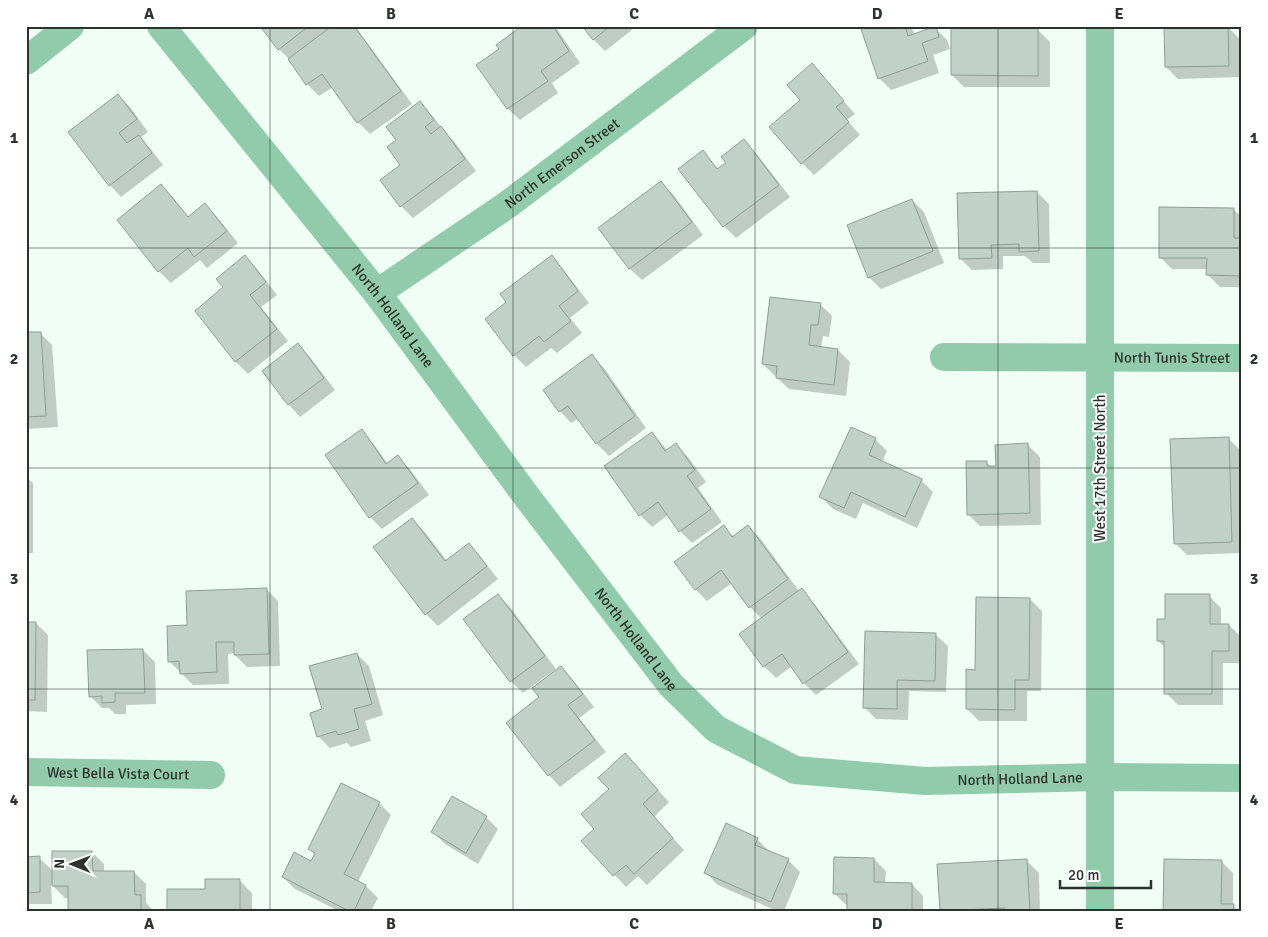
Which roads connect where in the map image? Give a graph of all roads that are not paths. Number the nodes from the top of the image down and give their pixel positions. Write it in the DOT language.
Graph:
graph roads {
  1 [pos="70,26"];
  2 [pos="161,26"];
  3 [pos="744,26"];
  4 [pos="1100,26"];
  5 [pos="26,61"];
  6 [pos="377,293"];
  7 [pos="944,357"];
  8 [pos="1100,357"];
  9 [pos="1242,358"];
  10 [pos="26,772"];
  11 [pos="211,775"];
  12 [pos="1100,777"];
  13 [pos="1242,778"];
  14 [pos="1100,911"];
  1 -- 5 [label="street"];
  2 -- 6 [label="street, North Holland Lane"];
  3 -- 6 [label="street, North Emerson Street"];
  4 -- 8 [label="street, West 17th Street North"];
  6 -- 12 [label="street, North Holland Lane"];
  7 -- 8 [label="street, North Tunis Street"];
  8 -- 9 [label="street, North Tunis Street"];
  8 -- 12 [label="street, West 17th Street North"];
  10 -- 11 [label="street, West Bella Vista Court"];
  12 -- 13 [label="street, North Holland Lane"];
  12 -- 14 [label="street, West 17th Street North"];
}
